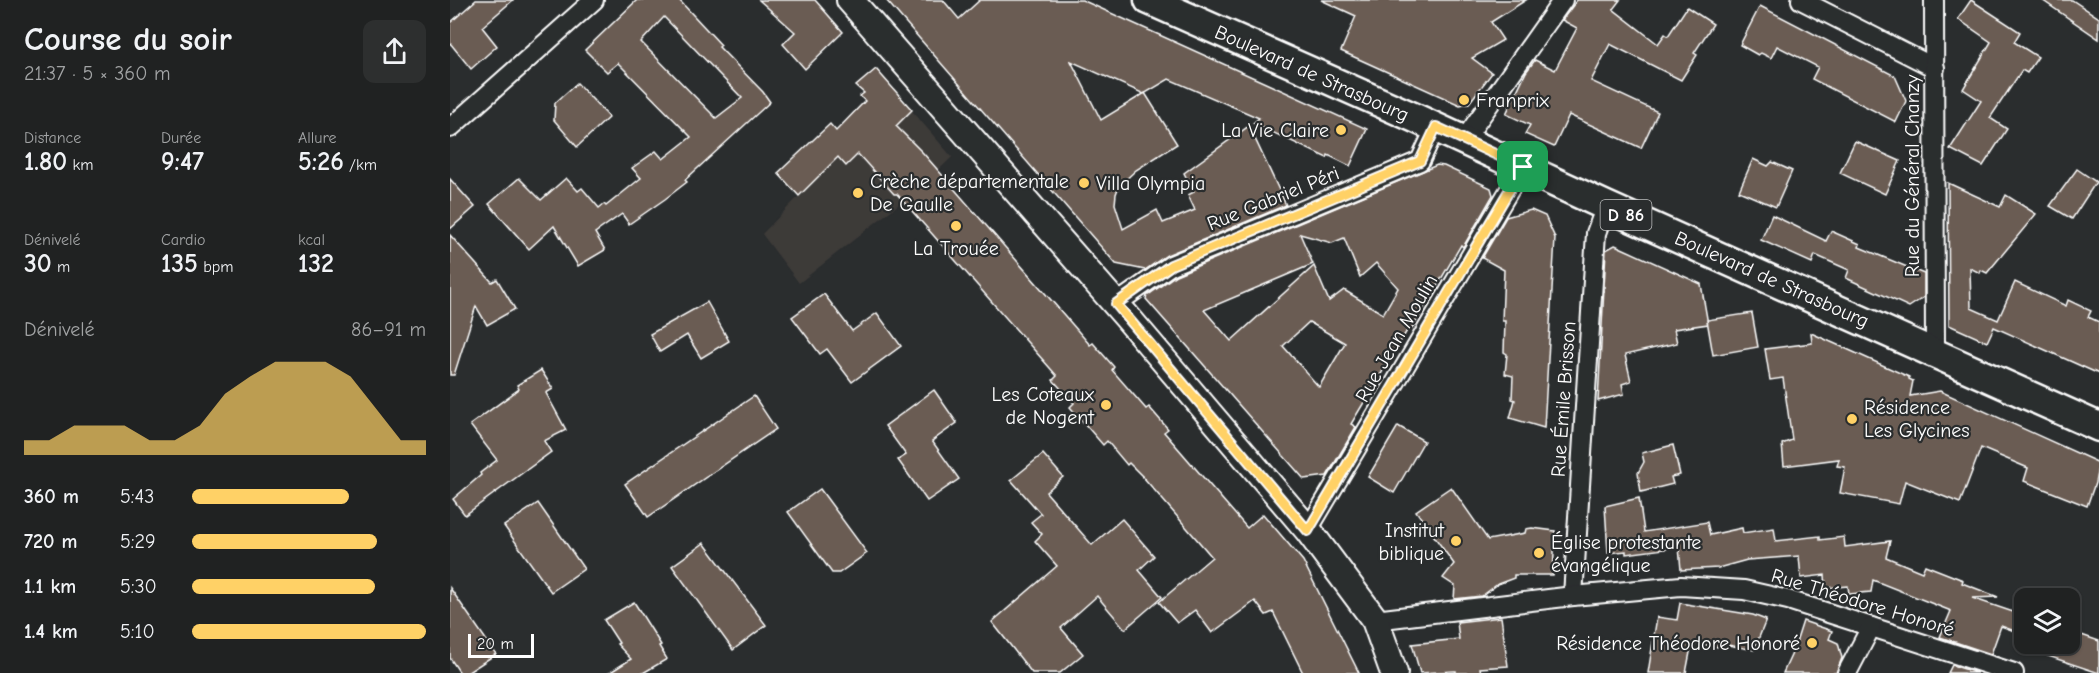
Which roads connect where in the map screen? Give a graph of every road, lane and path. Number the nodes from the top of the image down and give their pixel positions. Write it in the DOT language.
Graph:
graph roads {
  1 [pos="594,0"];
  2 [pos="850,0"];
  3 [pos="1149,0"];
  4 [pos="1563,0"];
  5 [pos="1801,0"];
  6 [pos="1934,0"];
  7 [pos="1935,68"];
  8 [pos="1436,127"];
  9 [pos="450,128"];
  10 [pos="1464,140"];
  11 [pos="1523,167"];
  12 [pos="1606,206"];
  13 [pos="1116,304"];
  14 [pos="1935,352"];
  15 [pos="2099,427"];
  16 [pos="1308,531"];
  17 [pos="1573,596"];
  18 [pos="1375,620"];
  19 [pos="1871,627"];
  20 [pos="1394,673"];
  21 [pos="1847,673"];
  22 [pos="2014,673"];
  1 -- 9 [label="street"];
  2 -- 13 [label="main road"];
  3 -- 8 [label="main road, Boulevard de Strasbourg / D 86"];
  4 -- 10 [label="street"];
  5 -- 7 [label="street"];
  6 -- 7 [label="street, Rue du Général Chanzy"];
  7 -- 14 [label="street, Rue du Général Chanzy"];
  8 -- 10 [label="main road, Boulevard de Strasbourg / D 86"];
  8 -- 13 [label="street, Rue Gabriel Péri"];
  10 -- 11 [label="main road, Boulevard de Strasbourg / D 86"];
  11 -- 12 [label="main road, Boulevard de Strasbourg / D 86"];
  11 -- 16 [label="street, Rue Jean Moulin"];
  12 -- 14 [label="main road, Boulevard de Strasbourg / D 86"];
  12 -- 17 [label="street, Rue Émile Brisson"];
  13 -- 16 [label="main road"];
  14 -- 15 [label="main road, Boulevard de Strasbourg / D 86"];
  16 -- 18 [label="main road"];
  17 -- 18 [label="street, Rue Théodore Honoré"];
  17 -- 19 [label="street, Rue Théodore Honoré"];
  18 -- 20 [label="main road"];
  19 -- 21 [label="street"];
  19 -- 22 [label="street, Rue Théodore Honoré"];
}
